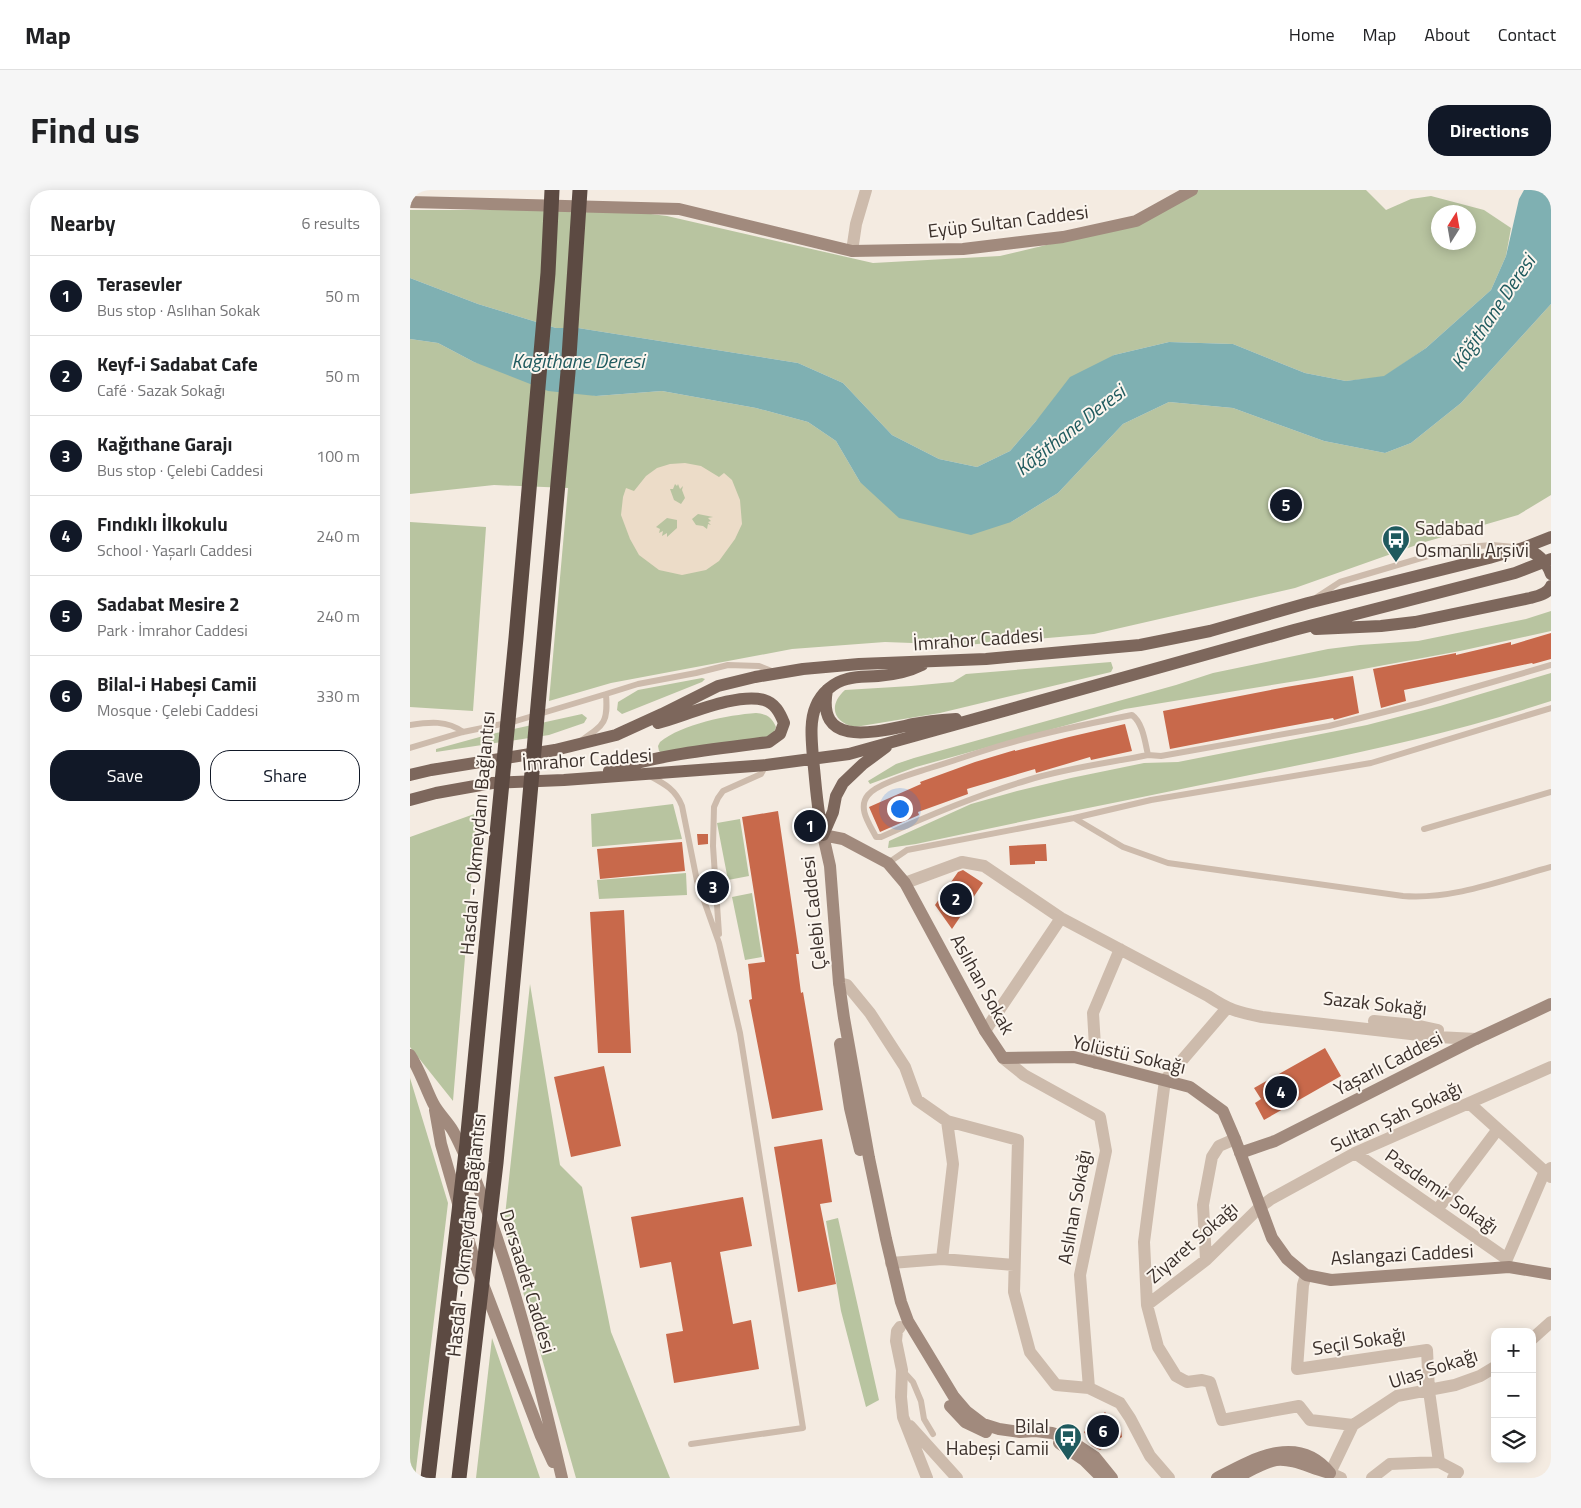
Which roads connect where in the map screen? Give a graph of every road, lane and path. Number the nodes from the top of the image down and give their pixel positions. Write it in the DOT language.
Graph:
graph roads {
  1 [pos="552,190"];
  2 [pos="580,190"];
  3 [pos="866,190"];
  4 [pos="1192,190"];
  5 [pos="410,202"];
  6 [pos="852,252"];
  7 [pos="1551,537"];
  8 [pos="1523,548"];
  9 [pos="1548,560"];
  10 [pos="1551,574"];
  11 [pos="1551,586"];
  12 [pos="1308,603"];
  13 [pos="1294,630"];
  14 [pos="926,662"];
  15 [pos="1551,665"];
  16 [pos="778,673"];
  17 [pos="827,690"];
  18 [pos="606,694"];
  19 [pos="1551,708"];
  20 [pos="980,718"];
  21 [pos="410,725"];
  22 [pos="463,732"];
  23 [pos="616,735"];
  24 [pos="892,743"];
  25 [pos="574,746"];
  26 [pos="410,748"];
  27 [pos="1148,755"];
  28 [pos="813,760"];
  29 [pos="766,765"];
  30 [pos="647,774"];
  31 [pos="410,775"];
  32 [pos="593,777"];
  33 [pos="1551,792"];
  34 [pos="410,800"];
  35 [pos="1074,818"];
  36 [pos="1424,829"];
  37 [pos="823,835"];
  38 [pos="888,863"];
  39 [pos="1551,867"];
  40 [pos="905,883"];
  41 [pos="1061,918"];
  42 [pos="719,943"];
  43 [pos="1120,949"];
  44 [pos="835,984"];
  45 [pos="1551,1004"];
  46 [pos="1227,1008"];
  47 [pos="985,1031"];
  48 [pos="1476,1039"];
  49 [pos="410,1055"];
  50 [pos="1003,1058"];
  51 [pos="1096,1063"];
  52 [pos="1551,1067"];
  53 [pos="1165,1080"];
  54 [pos="1469,1103"];
  55 [pos="434,1105"];
  56 [pos="947,1121"];
  57 [pos="1498,1129"];
  58 [pos="1235,1139"];
  59 [pos="1240,1153"];
  60 [pos="1355,1154"];
  61 [pos="1549,1172"];
  62 [pos="1260,1207"];
  63 [pos="1436,1210"];
  64 [pos="942,1260"];
  65 [pos="1206,1260"];
  66 [pos="1508,1263"];
  67 [pos="887,1264"];
  68 [pos="1014,1265"];
  69 [pos="1551,1274"];
  70 [pos="1306,1275"];
  71 [pos="1147,1305"];
  72 [pos="1551,1322"];
  73 [pos="904,1324"];
  74 [pos="1536,1335"];
  75 [pos="1491,1369"];
  76 [pos="902,1370"];
  77 [pos="1089,1388"];
  78 [pos="1429,1391"];
  79 [pos="903,1418"];
  80 [pos="1353,1425"];
  81 [pos="933,1434"];
  82 [pos="691,1444"];
  83 [pos="1439,1462"];
  84 [pos="1456,1475"];
  85 [pos="1331,1477"];
  86 [pos="428,1478"];
  87 [pos="459,1478"];
  88 [pos="562,1478"];
  89 [pos="927,1478"];
  90 [pos="957,1478"];
  91 [pos="1102,1478"];
  92 [pos="1112,1478"];
  93 [pos="1170,1478"];
  94 [pos="1218,1478"];
  95 [pos="1236,1478"];
  96 [pos="1372,1478"];
  1 -- 86 [label="highway, Hasdal - Okmeydanı Bağlantısı"];
  2 -- 87 [label="highway, Hasdal - Okmeydanı Bağlantısı"];
  3 -- 6 [label="street"];
  4 -- 6 [label="main road, Eyüp Sultan Caddesi"];
  5 -- 6 [label="main road, Eyüp Sultan Caddesi"];
  7 -- 8 [label="main road, İmrahor Caddesi"];
  8 -- 9 [label="main road"];
  8 -- 12 [label="main road, İmrahor Caddesi"];
  8 -- 12 [label="lane"];
  9 -- 10 [label="main road"];
  9 -- 13 [label="main road, İmrahor Caddesi"];
  11 -- 13 [label="main road"];
  12 -- 14 [label="main road, İmrahor Caddesi"];
  13 -- 20 [label="main road, İmrahor Caddesi"];
  14 -- 16 [label="main road, İmrahor Caddesi"];
  14 -- 17 [label="main road"];
  15 -- 27 [label="lane"];
  16 -- 18 [label="lane"];
  16 -- 23 [label="main road, İmrahor Caddesi"];
  17 -- 20 [label="main road"];
  17 -- 28 [label="main road"];
  18 -- 22 [label="lane"];
  18 -- 25 [label="lane"];
  19 -- 35 [label="lane"];
  20 -- 24 [label="main road, İmrahor Caddesi"];
  21 -- 22 [label="lane"];
  22 -- 26 [label="lane"];
  23 -- 25 [label="main road, İmrahor Caddesi"];
  23 -- 32 [label="main road"];
  24 -- 28 [label="main road, İmrahor Caddesi"];
  24 -- 37 [label="main road"];
  25 -- 31 [label="main road, İmrahor Caddesi"];
  27 -- 27 [label="lane"];
  28 -- 29 [label="main road, İmrahor Caddesi"];
  28 -- 37 [label="main road"];
  29 -- 30 [label="main road, İmrahor Caddesi"];
  29 -- 42 [label="lane"];
  30 -- 32 [label="main road, İmrahor Caddesi"];
  30 -- 42 [label="lane"];
  32 -- 34 [label="main road, İmrahor Caddesi"];
  33 -- 36 [label="lane"];
  35 -- 38 [label="lane"];
  35 -- 39 [label="lane"];
  37 -- 38 [label="main road, Aslıhan Sokak"];
  37 -- 44 [label="main road, Çelebi Caddesi"];
  38 -- 40 [label="main road, Aslıhan Sokak"];
  40 -- 41 [label="street, Sazak Sokağı"];
  40 -- 47 [label="main road, Aslıhan Sokak"];
  41 -- 43 [label="street, Sazak Sokağı"];
  41 -- 47 [label="street"];
  42 -- 82 [label="lane"];
  43 -- 46 [label="street, Sazak Sokağı"];
  43 -- 51 [label="street"];
  44 -- 56 [label="street"];
  44 -- 67 [label="main road, Çelebi Caddesi"];
  45 -- 48 [label="main road, Yaşarlı Caddesi"];
  46 -- 48 [label="street, Sazak Sokağı"];
  46 -- 53 [label="street"];
  47 -- 50 [label="main road, Aslıhan Sokak"];
  48 -- 59 [label="main road, Yaşarlı Caddesi"];
  49 -- 55 [label="main road, Dersaadet Caddesi"];
  50 -- 51 [label="main road, Yolüstü Sokağı"];
  50 -- 77 [label="street, Aslıhan Sokağı"];
  51 -- 53 [label="main road, Yolüstü Sokağı"];
  52 -- 54 [label="street, Sultan Şah Sokağı"];
  53 -- 58 [label="main road, Yolüstü Sokağı"];
  53 -- 71 [label="street"];
  54 -- 57 [label="street"];
  54 -- 60 [label="street, Sultan Şah Sokağı"];
  55 -- 88 [label="main road, Dersaadet Caddesi"];
  55 -- 88 [label="main road, Dersaadet Caddesi"];
  56 -- 64 [label="street"];
  56 -- 68 [label="street"];
  57 -- 61 [label="street"];
  57 -- 63 [label="street"];
  58 -- 59 [label="main road, Yolüstü Sokağı"];
  58 -- 65 [label="street"];
  59 -- 62 [label="main road, Aslangazi Caddesi"];
  60 -- 62 [label="street, Sultan Şah Sokağı"];
  60 -- 63 [label="street, Pasdemir Sokağı"];
  61 -- 66 [label="street"];
  62 -- 65 [label="street, Ziyaret Sokağı"];
  62 -- 70 [label="main road, Aslangazi Caddesi"];
  63 -- 66 [label="street, Pasdemir Sokağı"];
  64 -- 67 [label="street"];
  64 -- 68 [label="street"];
  65 -- 71 [label="street, Ziyaret Sokağı"];
  66 -- 69 [label="main road, Aslangazi Caddesi"];
  66 -- 70 [label="main road, Aslangazi Caddesi"];
  67 -- 73 [label="main road, Çelebi Caddesi"];
  68 -- 77 [label="street"];
  70 -- 78 [label="street, Seçil Sokağı"];
  71 -- 80 [label="street"];
  72 -- 74 [label="street"];
  73 -- 76 [label="street"];
  73 -- 91 [label="main road, Çelebi Caddesi"];
  73 -- 92 [label="main road, Çelebi Caddesi"];
  75 -- 78 [label="street, Ulaş Sokağı"];
  76 -- 79 [label="street"];
  76 -- 81 [label="lane"];
  77 -- 93 [label="street"];
  78 -- 80 [label="street, Ulaş Sokağı"];
  78 -- 83 [label="street"];
  79 -- 89 [label="street"];
  79 -- 90 [label="street"];
  80 -- 85 [label="street"];
  83 -- 84 [label="street"];
  83 -- 96 [label="street"];
  85 -- 94 [label="main road"];
  85 -- 95 [label="main road"];
}
